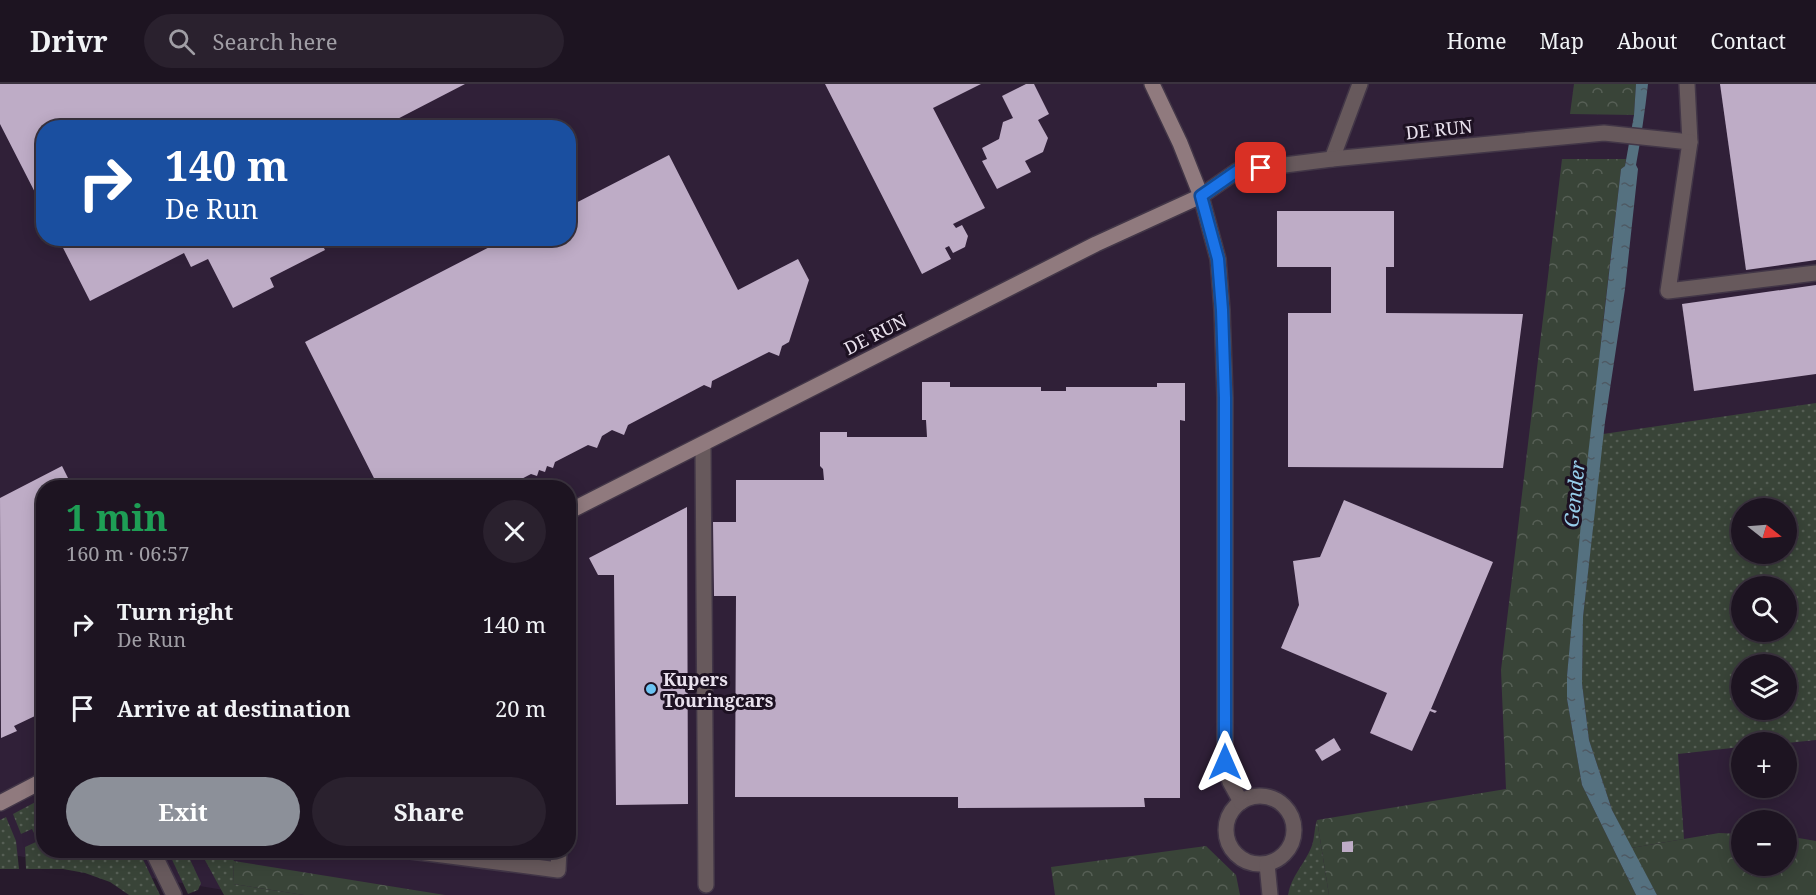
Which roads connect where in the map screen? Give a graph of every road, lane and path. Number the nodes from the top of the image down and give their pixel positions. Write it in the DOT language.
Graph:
graph roads {
  1 [pos="1152,84"];
  2 [pos="1360,84"];
  3 [pos="1687,84"];
  4 [pos="1690,142"];
  5 [pos="1332,159"];
  6 [pos="1201,196"];
  7 [pos="1816,273"];
  8 [pos="703,444"];
  9 [pos="576,508"];
  10 [pos="36,784"];
  11 [pos="1241,802"];
  12 [pos="0,803"];
  13 [pos="156,858"];
  14 [pos="465,858"];
  15 [pos="559,858"];
  16 [pos="1266,864"];
  17 [pos="706,885"];
  18 [pos="174,895"];
  19 [pos="1270,895"];
  1 -- 6 [label="street"];
  2 -- 5 [label="street"];
  3 -- 4 [label="street"];
  4 -- 5 [label="street, DE RUN"];
  4 -- 7 [label="street"];
  5 -- 6 [label="street, DE RUN"];
  6 -- 8 [label="street, DE RUN"];
  6 -- 11 [label="street"];
  8 -- 9 [label="street, DE RUN"];
  8 -- 17 [label="street"];
  10 -- 12 [label="street"];
  11 -- 16 [label="street"];
  11 -- 16 [label="street"];
  13 -- 18 [label="street"];
  14 -- 15 [label="street"];
  16 -- 19 [label="street"];
}
